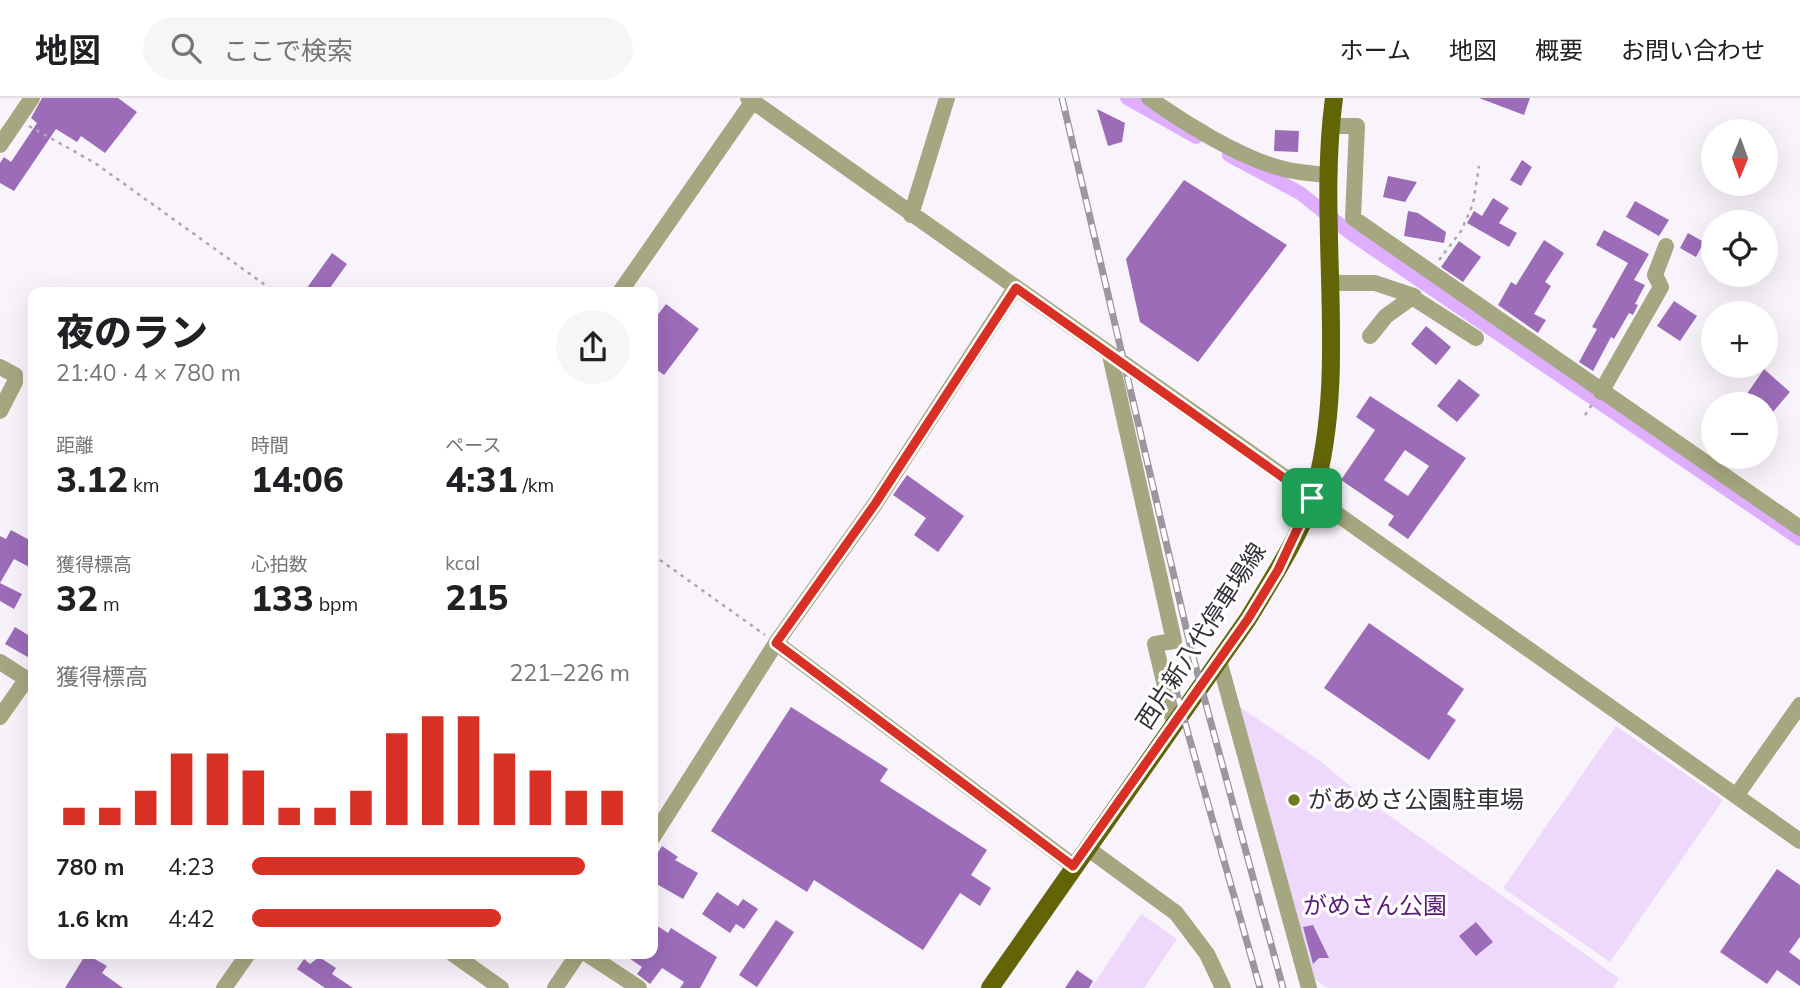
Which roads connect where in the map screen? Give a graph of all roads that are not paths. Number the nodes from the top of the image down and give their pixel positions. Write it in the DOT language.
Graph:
graph roads {
  1 [pos="32,98"];
  2 [pos="947,98"];
  3 [pos="1149,98"];
  4 [pos="1334,98"];
  5 [pos="750,100"];
  6 [pos="1331,126"];
  7 [pos="0,145"];
  8 [pos="1327,175"];
  9 [pos="911,215"];
  10 [pos="1666,246"];
  11 [pos="1429,273"];
  12 [pos="1329,283"];
  13 [pos="623,287"];
  14 [pos="1016,288"];
  15 [pos="1413,296"];
  16 [pos="1370,337"];
  17 [pos="1476,338"];
  18 [pos="1110,355"];
  19 [pos="0,367"];
  20 [pos="1601,392"];
  21 [pos="0,411"];
  22 [pos="1312,498"];
  23 [pos="1800,528"];
  24 [pos="776,643"];
  25 [pos="1219,660"];
  26 [pos="0,662"];
  27 [pos="28,680"];
  28 [pos="28,683"];
  29 [pos="1800,705"];
  30 [pos="0,717"];
  31 [pos="1174,724"];
  32 [pos="1736,796"];
  33 [pos="658,829"];
  34 [pos="1800,841"];
  35 [pos="1087,848"];
  36 [pos="1073,866"];
  37 [pos="244,959"];
  38 [pos="460,959"];
  39 [pos="575,959"];
  40 [pos="595,959"];
  41 [pos="224,988"];
  42 [pos="501,988"];
  43 [pos="555,988"];
  44 [pos="639,988"];
  45 [pos="990,988"];
  46 [pos="1223,988"];
  47 [pos="1309,988"];
  1 -- 7 [label="street"];
  2 -- 9 [label="street"];
  3 -- 8 [label="street"];
  4 -- 6 [label="main road, 西片新八代停車場線"];
  5 -- 9 [label="street"];
  5 -- 13 [label="street"];
  6 -- 8 [label="main road, 西片新八代停車場線"];
  6 -- 11 [label="street"];
  8 -- 12 [label="main road, 西片新八代停車場線"];
  9 -- 14 [label="street"];
  10 -- 20 [label="street"];
  11 -- 15 [label="street"];
  11 -- 20 [label="street"];
  12 -- 15 [label="street"];
  12 -- 22 [label="main road, 西片新八代停車場線"];
  14 -- 18 [label="street"];
  14 -- 24 [label="street"];
  15 -- 16 [label="street"];
  15 -- 17 [label="street"];
  18 -- 22 [label="street"];
  18 -- 31 [label="street"];
  19 -- 21 [label="street"];
  20 -- 23 [label="street"];
  22 -- 25 [label="main road, 西片新八代停車場線"];
  22 -- 32 [label="street"];
  24 -- 33 [label="street"];
  24 -- 36 [label="street"];
  25 -- 31 [label="main road, 西片新八代停車場線"];
  25 -- 47 [label="street"];
  26 -- 27 [label="street"];
  28 -- 30 [label="street"];
  29 -- 32 [label="street"];
  31 -- 35 [label="main road, 西片新八代停車場線"];
  32 -- 34 [label="street"];
  35 -- 36 [label="main road, 西片新八代停車場線"];
  35 -- 46 [label="street"];
  36 -- 45 [label="main road, 西片新八代停車場線"];
  37 -- 41 [label="street"];
  38 -- 42 [label="street"];
  39 -- 43 [label="street"];
  40 -- 44 [label="street"];
}
